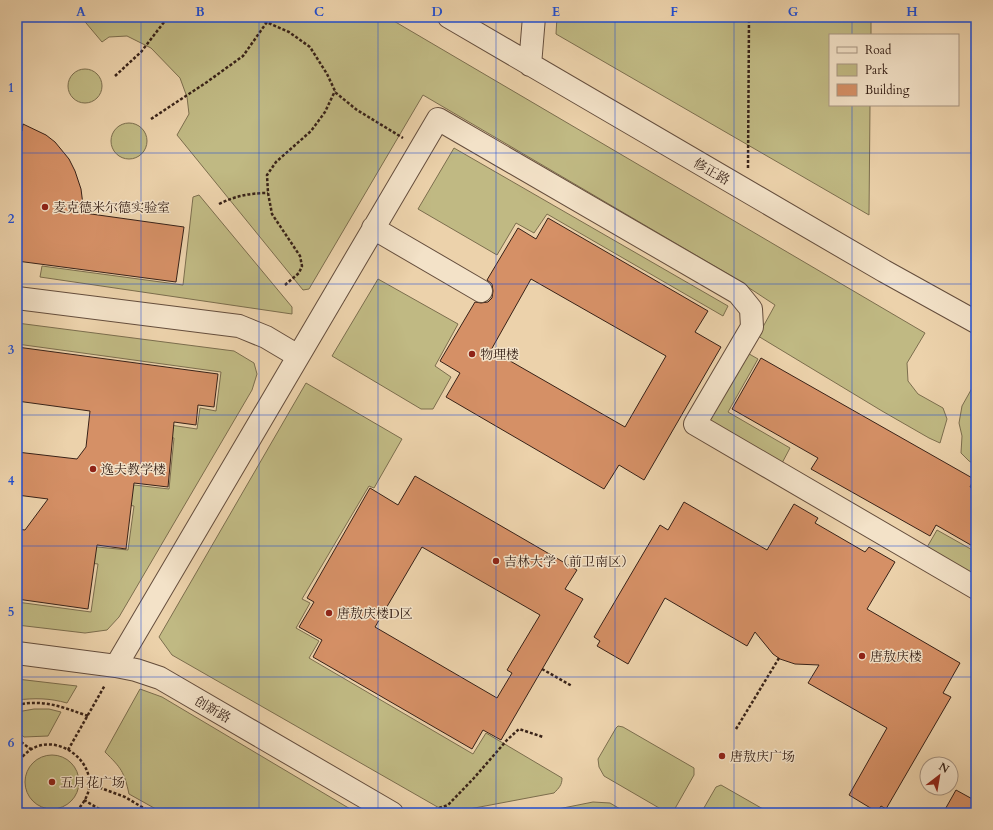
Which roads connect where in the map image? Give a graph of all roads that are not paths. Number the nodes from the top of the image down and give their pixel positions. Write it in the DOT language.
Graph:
graph roads {
  1 [pos="449,17"];
  2 [pos="534,17"];
  3 [pos="530,65"];
  4 [pos="373,228"];
  5 [pos="481,291"];
  6 [pos="17,298"];
  7 [pos="976,322"];
  8 [pos="298,356"];
  9 [pos="976,588"];
  10 [pos="17,653"];
  11 [pos="111,674"];
  12 [pos="392,813"];
  1 -- 3 [label="street, 修正路"];
  2 -- 3 [label="street"];
  3 -- 7 [label="street, 修正路"];
  4 -- 5 [label="street"];
  4 -- 8 [label="street"];
  4 -- 9 [label="street"];
  6 -- 8 [label="street"];
  8 -- 11 [label="street"];
  10 -- 11 [label="street, 创新路"];
  11 -- 12 [label="street, 创新路"];
}
